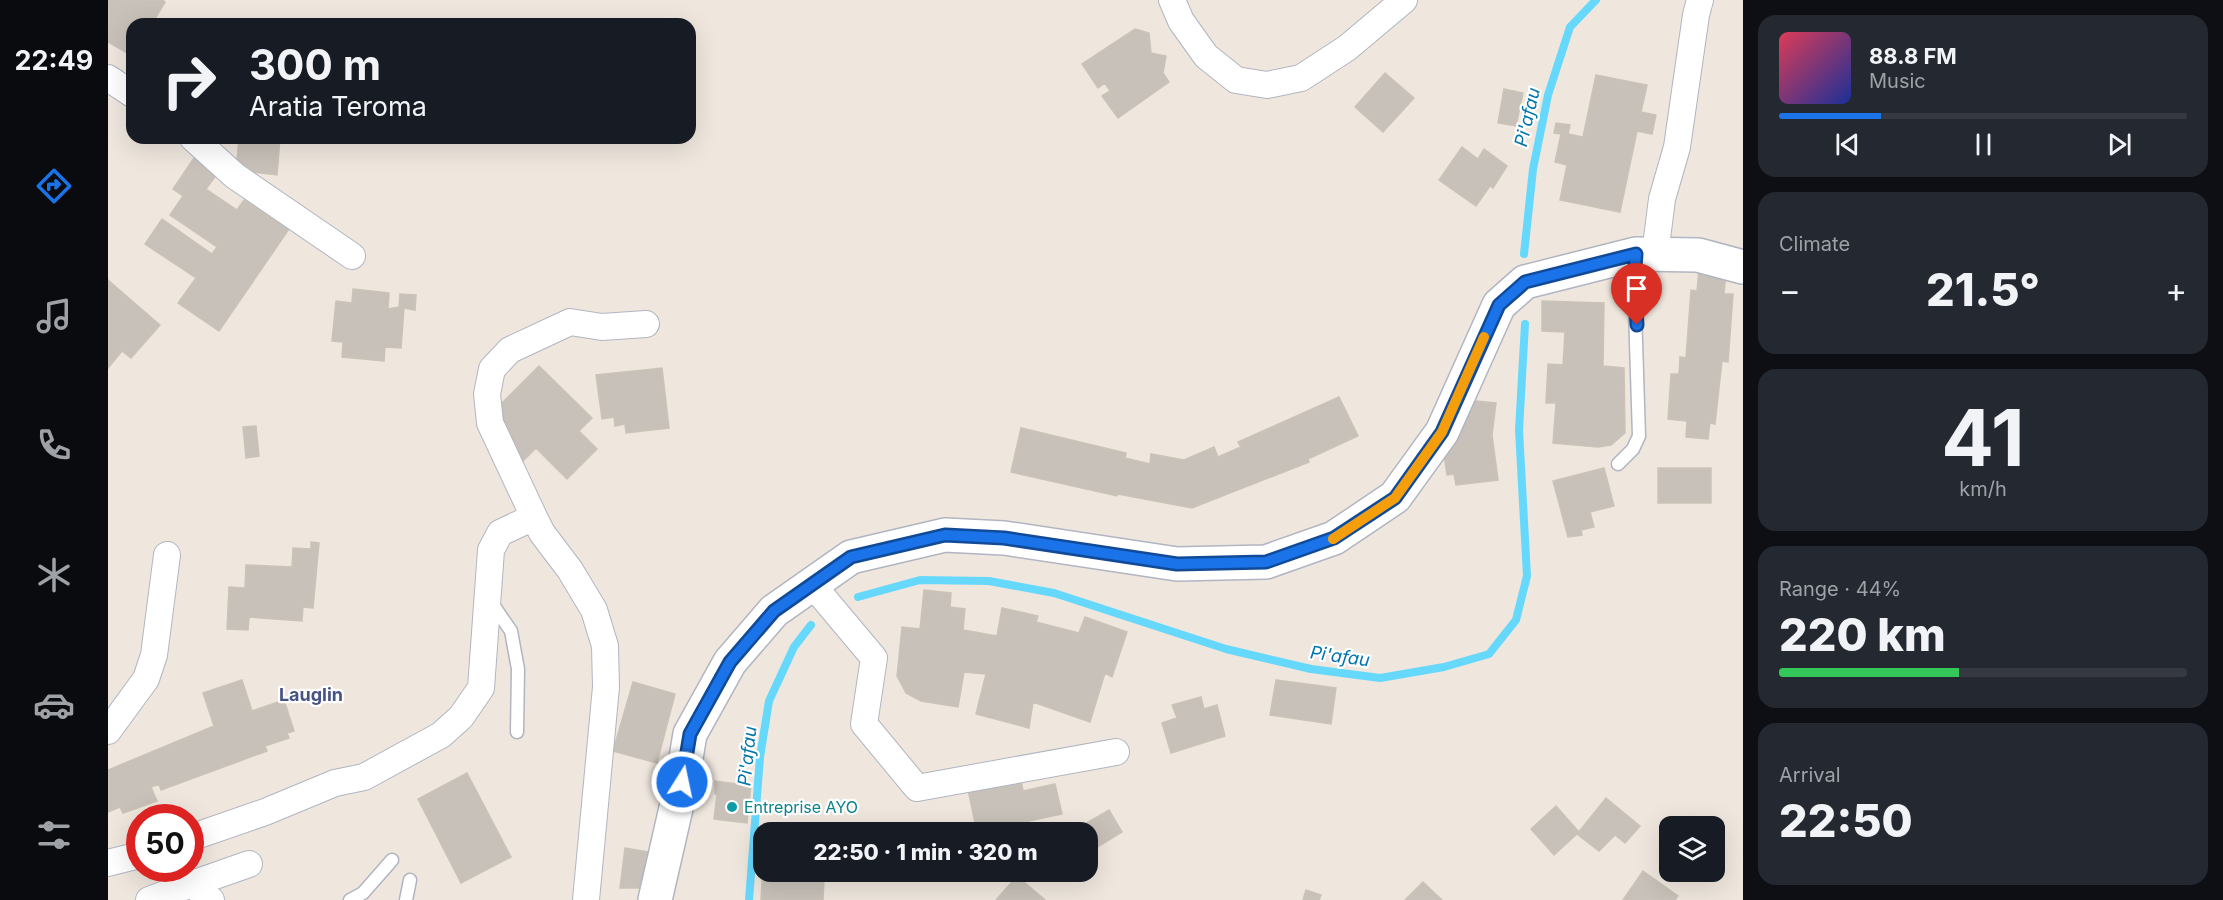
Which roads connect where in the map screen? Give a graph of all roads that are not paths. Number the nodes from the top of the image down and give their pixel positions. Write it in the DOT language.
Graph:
graph roads {
  1 [pos="1172,0"];
  2 [pos="1404,0"];
  3 [pos="1700,0"];
  4 [pos="108,78"];
  5 [pos="126,90"];
  6 [pos="200,144"];
  7 [pos="1646,254"];
  8 [pos="352,256"];
  9 [pos="1743,267"];
  10 [pos="646,324"];
  11 [pos="1618,464"];
  12 [pos="534,517"];
  13 [pos="167,555"];
  14 [pos="811,583"];
  15 [pos="487,596"];
  16 [pos="108,731"];
  17 [pos="517,732"];
  18 [pos="1116,752"];
  19 [pos="204,833"];
  20 [pos="126,858"];
  21 [pos="392,860"];
  22 [pos="108,863"];
  23 [pos="249,864"];
  24 [pos="410,880"];
  25 [pos="192,884"];
  26 [pos="149,900"];
  27 [pos="212,900"];
  28 [pos="350,900"];
  29 [pos="406,900"];
  30 [pos="586,900"];
  31 [pos="655,900"];
  1 -- 2 [label="street"];
  3 -- 7 [label="street"];
  4 -- 5 [label="street"];
  6 -- 8 [label="street"];
  7 -- 9 [label="main road"];
  7 -- 11 [label="lane"];
  7 -- 14 [label="main road"];
  10 -- 12 [label="street"];
  12 -- 15 [label="street"];
  12 -- 30 [label="street"];
  13 -- 16 [label="street"];
  14 -- 18 [label="street"];
  14 -- 31 [label="main road"];
  15 -- 17 [label="lane"];
  15 -- 19 [label="street"];
  20 -- 22 [label="street"];
  21 -- 28 [label="lane"];
  23 -- 25 [label="street"];
  24 -- 29 [label="lane"];
  25 -- 26 [label="street"];
  25 -- 27 [label="street"];
}
